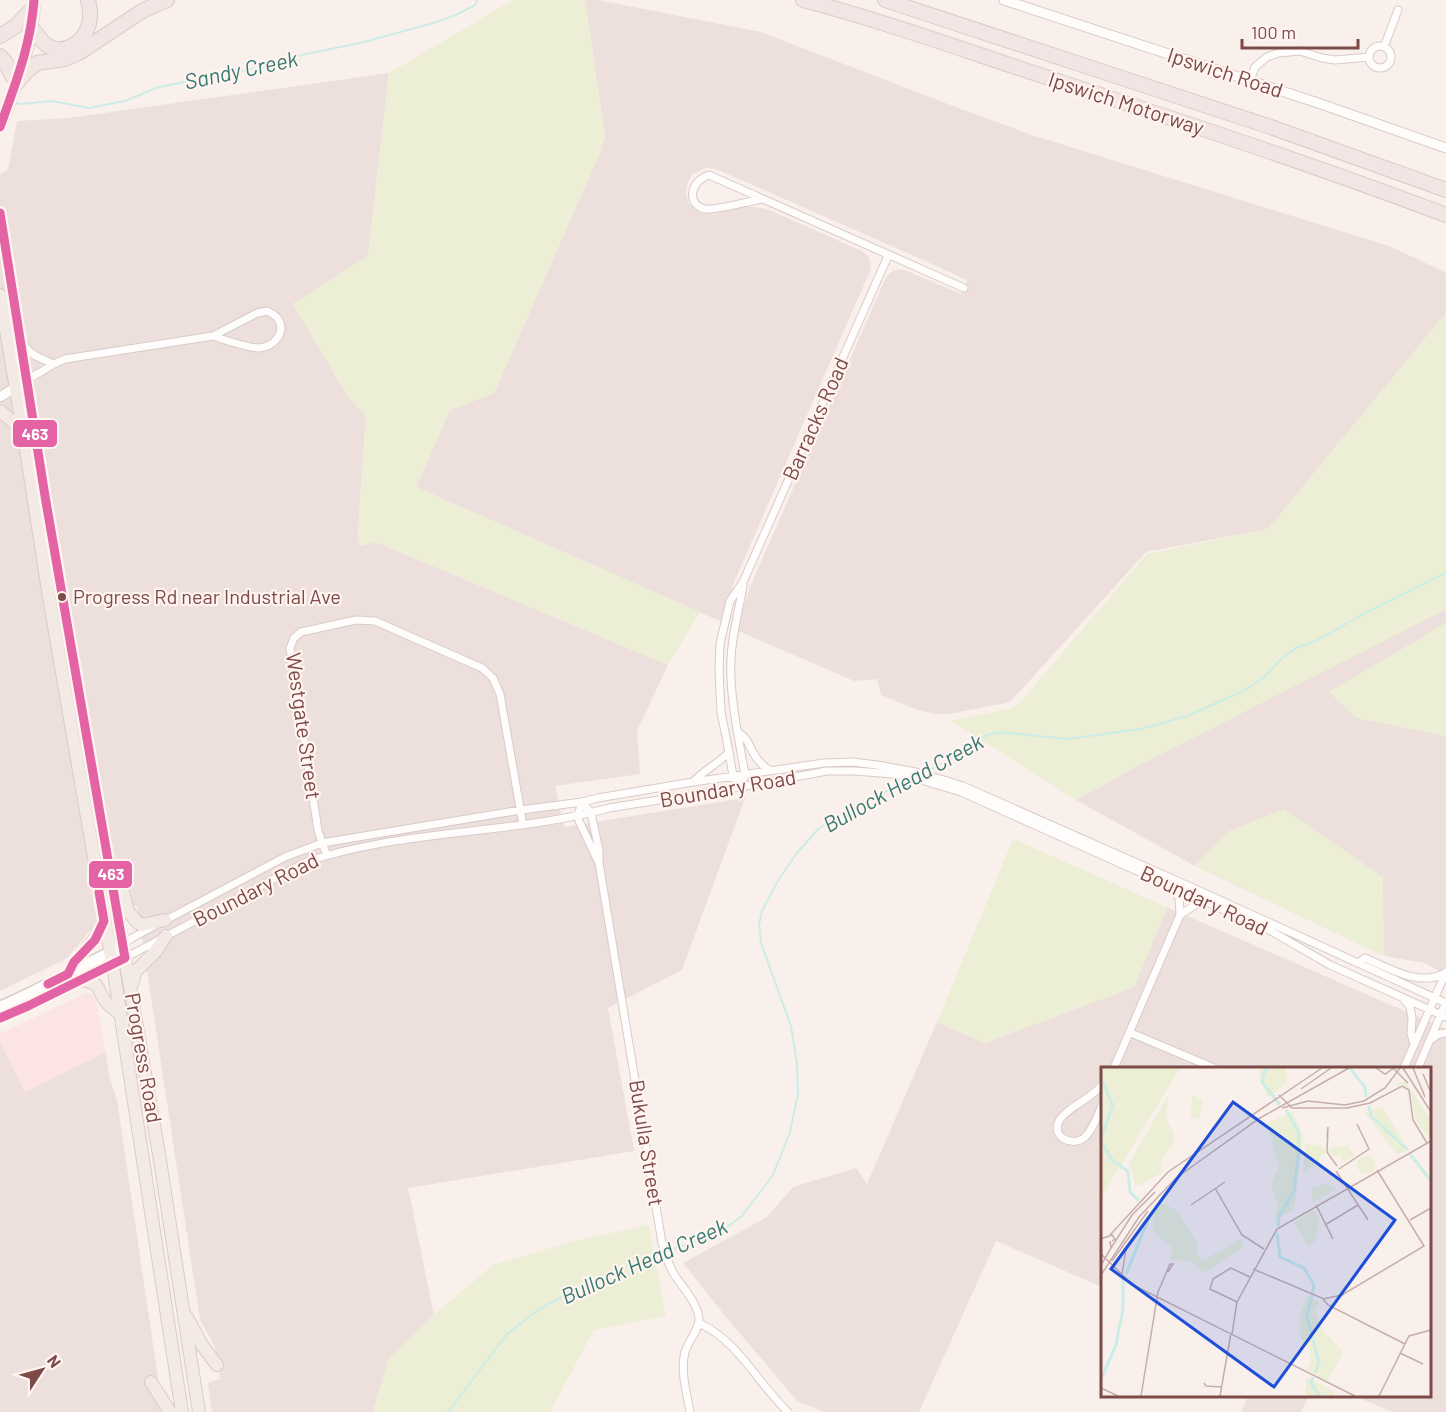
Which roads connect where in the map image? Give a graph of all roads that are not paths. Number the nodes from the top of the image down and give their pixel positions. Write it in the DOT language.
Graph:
graph roads {
  1 [pos="88,0"];
  2 [pos="167,0"];
  3 [pos="803,0"];
  4 [pos="885,0"];
  5 [pos="1004,0"];
  6 [pos="31,4"];
  7 [pos="1398,10"];
  8 [pos="32,28"];
  9 [pos="0,36"];
  10 [pos="1384,47"];
  11 [pos="0,56"];
  12 [pos="1369,57"];
  13 [pos="1250,81"];
  14 [pos="13,84"];
  15 [pos="2,110"];
  16 [pos="0,127"];
  17 [pos="1446,148"];
  18 [pos="1446,190"];
  19 [pos="762,199"];
  20 [pos="0,213"];
  21 [pos="1446,215"];
  22 [pos="888,255"];
  23 [pos="964,288"];
  24 [pos="0,295"];
  25 [pos="213,336"];
  26 [pos="20,338"];
  27 [pos="54,364"];
  28 [pos="21,384"];
  29 [pos="0,397"];
  30 [pos="0,411"];
  31 [pos="23,430"];
  32 [pos="743,582"];
  33 [pos="739,733"];
  34 [pos="729,752"];
  35 [pos="876,768"];
  36 [pos="769,770"];
  37 [pos="745,775"];
  38 [pos="733,776"];
  39 [pos="693,782"];
  40 [pos="740,787"];
  41 [pos="582,802"];
  42 [pos="997,804"];
  43 [pos="520,810"];
  44 [pos="591,813"];
  45 [pos="578,815"];
  46 [pos="523,825"];
  47 [pos="322,843"];
  48 [pos="327,855"];
  49 [pos="109,862"];
  50 [pos="599,863"];
  51 [pos="1172,886"];
  52 [pos="1206,901"];
  53 [pos="1180,915"];
  54 [pos="165,920"];
  55 [pos="104,921"];
  56 [pos="166,936"];
  57 [pos="123,945"];
  58 [pos="109,952"];
  59 [pos="125,958"];
  60 [pos="1358,963"];
  61 [pos="112,965"];
  62 [pos="1446,972"];
  63 [pos="68,974"];
  64 [pos="81,981"];
  65 [pos="131,986"];
  66 [pos="1402,997"];
  67 [pos="1435,998"];
  68 [pos="1446,1003"];
  69 [pos="0,1007"];
  70 [pos="1430,1009"];
  71 [pos="119,1013"];
  72 [pos="1444,1016"];
  73 [pos="0,1018"];
  74 [pos="1131,1033"];
  75 [pos="1446,1033"];
  76 [pos="1431,1040"];
  77 [pos="1414,1044"];
  78 [pos="1114,1067"];
  79 [pos="1212,1067"];
  80 [pos="1404,1067"];
  81 [pos="1418,1067"];
  82 [pos="1101,1086"];
  83 [pos="1101,1107"];
  84 [pos="182,1308"];
  85 [pos="699,1323"];
  86 [pos="217,1365"];
  87 [pos="192,1371"];
  88 [pos="176,1373"];
  89 [pos="151,1382"];
  90 [pos="171,1412"];
  91 [pos="182,1412"];
  92 [pos="199,1412"];
  93 [pos="690,1412"];
  94 [pos="788,1412"];
  1 -- 8 [label="highway"];
  2 -- 14 [label="highway"];
  3 -- 21 [label="highway, Ipswich Motorway"];
  4 -- 18 [label="highway, Ipswich Motorway"];
  5 -- 13 [label="street, Ipswich Road"];
  6 -- 8 [label="main road"];
  6 -- 9 [label="highway"];
  6 -- 14 [label="main road"];
  7 -- 10 [label="street"];
  8 -- 14 [label="main road"];
  10 -- 12 [label="street"];
  10 -- 12 [label="street"];
  11 -- 14 [label="highway"];
  12 -- 13 [label="street"];
  13 -- 17 [label="street, Ipswich Road"];
  14 -- 15 [label="main road"];
  15 -- 16 [label="main road"];
  19 -- 19 [label="street"];
  19 -- 22 [label="street"];
  20 -- 26 [label="main road, Progress Road"];
  22 -- 23 [label="street"];
  22 -- 32 [label="street, Barracks Road"];
  24 -- 28 [label="main road, Progress Road"];
  25 -- 25 [label="street"];
  25 -- 27 [label="street"];
  26 -- 27 [label="street"];
  26 -- 28 [label="main road, Progress Road"];
  27 -- 28 [label="street"];
  28 -- 29 [label="street"];
  28 -- 31 [label="main road, Progress Road"];
  28 -- 49 [label="main road, Progress Road"];
  30 -- 31 [label="main road"];
  31 -- 55 [label="main road, Progress Road"];
  32 -- 33 [label="street, Barracks Road"];
  32 -- 34 [label="street, Barracks Road"];
  33 -- 36 [label="street"];
  33 -- 37 [label="street, Barracks Road"];
  34 -- 38 [label="street, Barracks Road"];
  34 -- 39 [label="street"];
  35 -- 36 [label="street, Boundary Road"];
  35 -- 40 [label="street, Boundary Road"];
  35 -- 42 [label="street, Boundary Road"];
  36 -- 37 [label="street, Boundary Road"];
  37 -- 38 [label="street, Boundary Road"];
  37 -- 40 [label="street"];
  38 -- 39 [label="street, Boundary Road"];
  38 -- 40 [label="street, Barracks Road"];
  39 -- 41 [label="street, Boundary Road"];
  40 -- 44 [label="street, Boundary Road"];
  41 -- 43 [label="street, Boundary Road"];
  41 -- 44 [label="street, Bukulla Street"];
  41 -- 45 [label="street"];
  42 -- 51 [label="street, Boundary Road"];
  42 -- 60 [label="street, Boundary Road"];
  43 -- 46 [label="street, Westgate Street"];
  43 -- 47 [label="street, Boundary Road"];
  43 -- 47 [label="street, Westgate Street"];
  44 -- 45 [label="street, Boundary Road"];
  44 -- 50 [label="street, Bukulla Street"];
  45 -- 46 [label="street, Boundary Road"];
  45 -- 50 [label="street, Bukulla Street"];
  46 -- 48 [label="street, Boundary Road"];
  47 -- 48 [label="street, Westgate Street"];
  47 -- 54 [label="street, Boundary Road"];
  48 -- 56 [label="street, Boundary Road"];
  49 -- 54 [label="main road"];
  49 -- 57 [label="main road, Progress Road"];
  50 -- 85 [label="street, Bukulla Street"];
  51 -- 52 [label="street, Boundary Road"];
  51 -- 53 [label="street"];
  52 -- 53 [label="street"];
  52 -- 66 [label="street, Boundary Road"];
  53 -- 74 [label="street"];
  54 -- 57 [label="street, Boundary Road"];
  55 -- 58 [label="main road, Progress Road"];
  55 -- 63 [label="main road"];
  56 -- 59 [label="street, Boundary Road"];
  56 -- 65 [label="main road"];
  57 -- 58 [label="main road, Boundary Road"];
  57 -- 59 [label="main road, Progress Road"];
  58 -- 61 [label="main road, Progress Road"];
  58 -- 63 [label="main road, Boundary Road"];
  59 -- 61 [label="main road, Boundary Road"];
  59 -- 65 [label="main road, Progress Road"];
  60 -- 62 [label="street"];
  60 -- 67 [label="street, Boundary Road"];
  61 -- 64 [label="main road, Boundary Road"];
  61 -- 71 [label="main road, Progress Road"];
  62 -- 67 [label="street"];
  63 -- 69 [label="main road, Boundary Road"];
  64 -- 71 [label="main road"];
  64 -- 73 [label="main road, Boundary Road"];
  65 -- 84 [label="main road, Progress Road"];
  66 -- 70 [label="street, Boundary Road"];
  66 -- 77 [label="street"];
  67 -- 68 [label="street, Boundary Road"];
  67 -- 70 [label="street"];
  68 -- 72 [label="street"];
  70 -- 72 [label="street, Boundary Road"];
  70 -- 77 [label="street"];
  71 -- 88 [label="main road, Progress Road"];
  72 -- 76 [label="street"];
  74 -- 78 [label="street"];
  74 -- 79 [label="street"];
  75 -- 76 [label="street"];
  76 -- 81 [label="street"];
  77 -- 80 [label="street"];
  82 -- 83 [label="street"];
  84 -- 86 [label="main road"];
  84 -- 87 [label="main road, Progress Road"];
  85 -- 93 [label="street"];
  85 -- 94 [label="street"];
  87 -- 88 [label="main road"];
  87 -- 92 [label="main road, Progress Road"];
  88 -- 91 [label="main road, Progress Road"];
  89 -- 90 [label="main road"];
}
